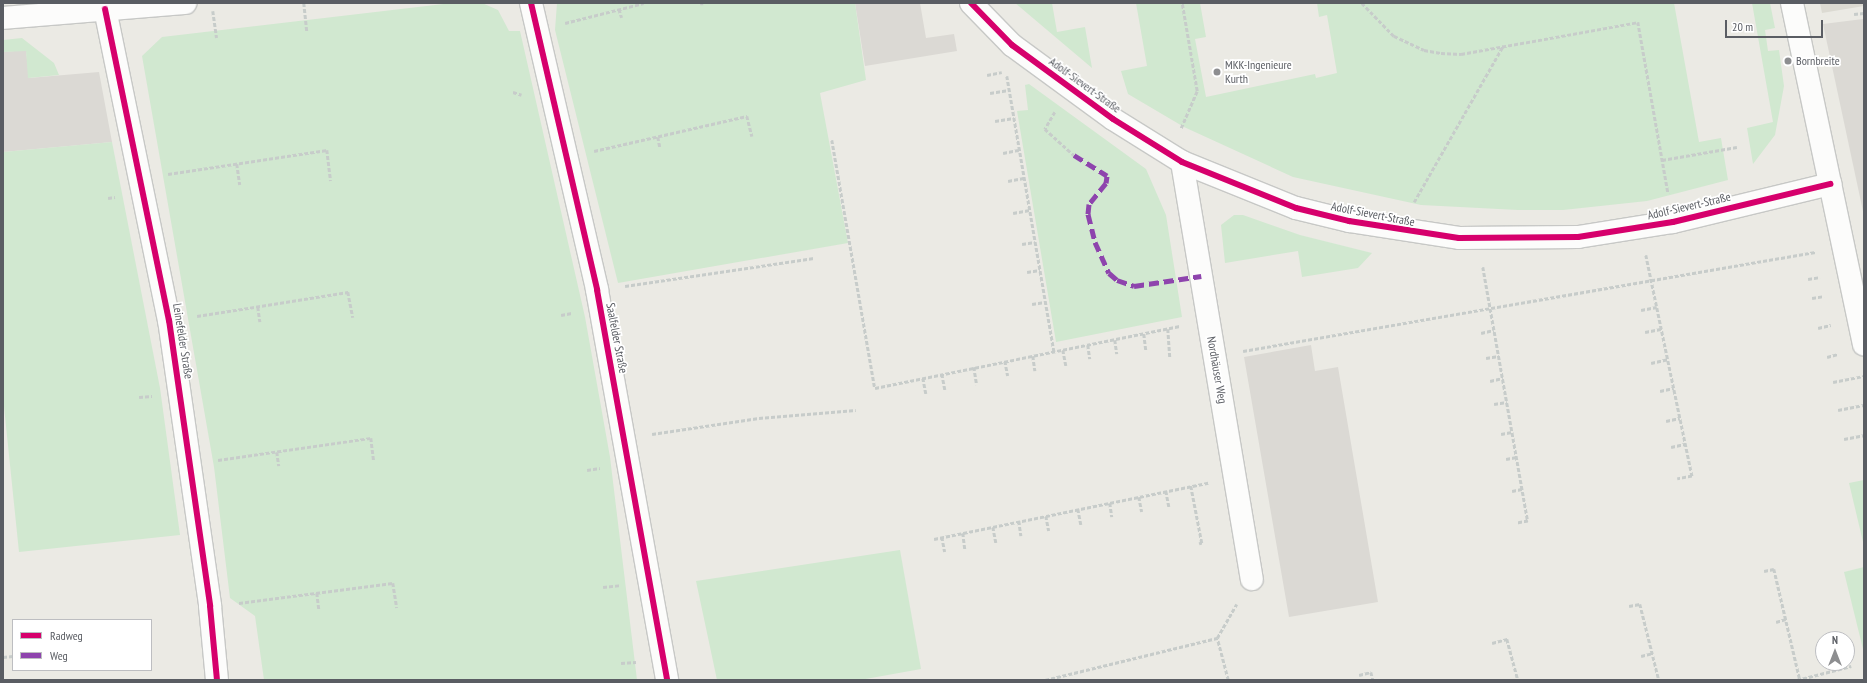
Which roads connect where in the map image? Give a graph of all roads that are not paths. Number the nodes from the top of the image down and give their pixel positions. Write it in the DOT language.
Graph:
graph roads {
  1 [pos="185,3"];
  2 [pos="531,3"];
  3 [pos="971,3"];
  4 [pos="1792,3"];
  5 [pos="105,9"];
  6 [pos="3,18"];
  7 [pos="1182,162"];
  8 [pos="1830,184"];
  9 [pos="1864,344"];
  10 [pos="1252,579"];
  11 [pos="217,680"];
  12 [pos="667,680"];
  1 -- 5 [label="street"];
  2 -- 12 [label="street, Saalfelder Straße"];
  3 -- 7 [label="street, Adolf-Sievert-Straße"];
  4 -- 8 [label="street"];
  5 -- 6 [label="street"];
  5 -- 11 [label="street, Leinefelder Straße"];
  7 -- 8 [label="street, Adolf-Sievert-Straße"];
  7 -- 10 [label="street, Nordhäuser Weg"];
  8 -- 9 [label="street"];
}
